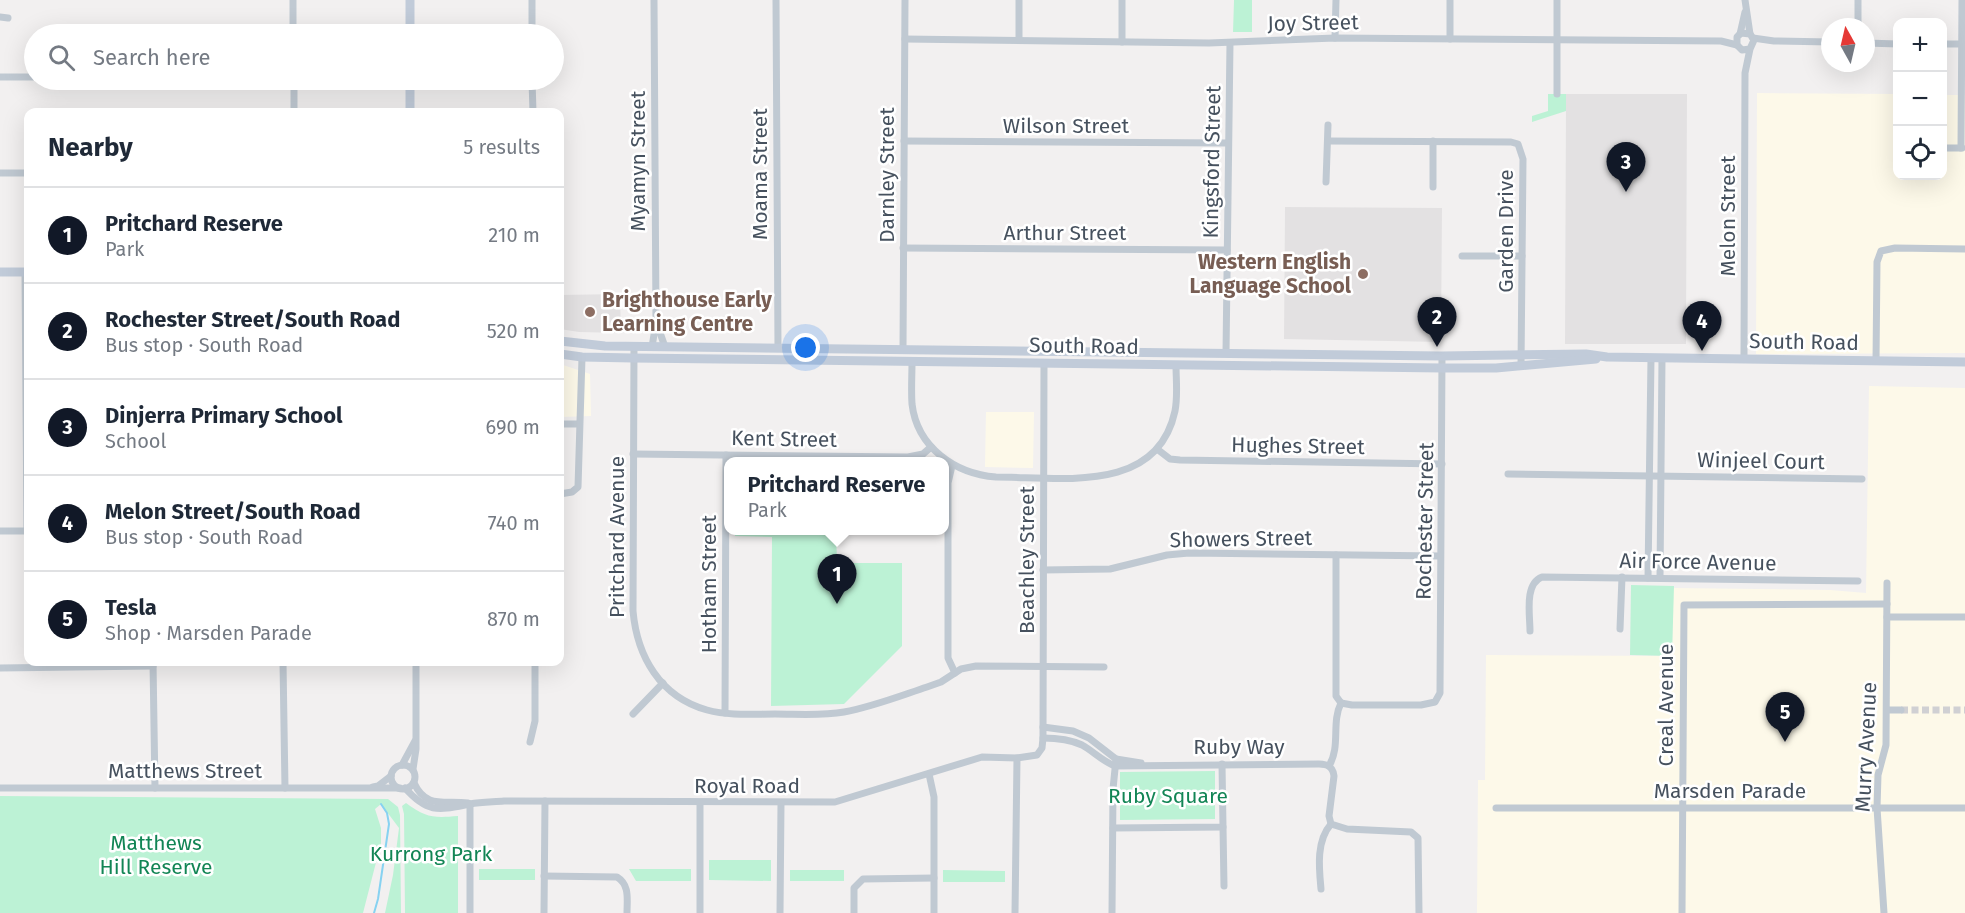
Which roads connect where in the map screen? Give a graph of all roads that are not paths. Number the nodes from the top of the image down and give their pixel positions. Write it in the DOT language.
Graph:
graph roads {
  1 [pos="293,0"];
  2 [pos="410,0"];
  3 [pos="532,0"];
  4 [pos="654,0"];
  5 [pos="776,0"];
  6 [pos="906,0"];
  7 [pos="1019,0"];
  8 [pos="1122,0"];
  9 [pos="1336,0"];
  10 [pos="1450,0"];
  11 [pos="1557,0"];
  12 [pos="1745,0"];
  13 [pos="1858,0"];
  14 [pos="1962,0"];
  15 [pos="1745,9"];
  16 [pos="0,16"];
  17 [pos="8,18"];
  18 [pos="1858,18"];
  19 [pos="293,24"];
  20 [pos="410,24"];
  21 [pos="532,24"];
  22 [pos="1335,38"];
  23 [pos="905,39"];
  24 [pos="1450,39"];
  25 [pos="1019,40"];
  26 [pos="1557,40"];
  27 [pos="1738,41"];
  28 [pos="1751,41"];
  29 [pos="1122,42"];
  30 [pos="1821,42"];
  31 [pos="1230,43"];
  32 [pos="1875,43"];
  33 [pos="1893,44"];
  34 [pos="1947,44"];
  35 [pos="1962,44"];
  36 [pos="1745,73"];
  37 [pos="0,77"];
  38 [pos="24,77"];
  39 [pos="294,90"];
  40 [pos="410,90"];
  41 [pos="532,90"];
  42 [pos="1557,94"];
  43 [pos="294,108"];
  44 [pos="410,108"];
  45 [pos="532,108"];
  46 [pos="1328,125"];
  47 [pos="904,141"];
  48 [pos="1328,141"];
  49 [pos="1433,141"];
  50 [pos="1228,143"];
  51 [pos="1947,148"];
  52 [pos="1963,148"];
  53 [pos="0,173"];
  54 [pos="24,173"];
  55 [pos="1326,182"];
  56 [pos="1433,187"];
  57 [pos="903,248"];
  58 [pos="1965,249"];
  59 [pos="1227,250"];
  60 [pos="1462,256"];
  61 [pos="1522,256"];
  62 [pos="0,272"];
  63 [pos="24,272"];
  64 [pos="656,322"];
  65 [pos="564,342"];
  66 [pos="634,346"];
  67 [pos="652,346"];
  68 [pos="665,347"];
  69 [pos="778,348"];
  70 [pos="903,350"];
  71 [pos="1041,351"];
  72 [pos="1226,353"];
  73 [pos="564,355"];
  74 [pos="1522,355"];
  75 [pos="1442,356"];
  76 [pos="582,357"];
  77 [pos="1607,357"];
  78 [pos="633,358"];
  79 [pos="1651,358"];
  80 [pos="1662,358"];
  81 [pos="1744,358"];
  82 [pos="1876,361"];
  83 [pos="912,362"];
  84 [pos="1965,362"];
  85 [pos="1044,363"];
  86 [pos="1176,365"];
  87 [pos="1227,366"];
  88 [pos="1521,366"];
  89 [pos="1442,369"];
  90 [pos="564,424"];
  91 [pos="579,424"];
  92 [pos="931,447"];
  93 [pos="1157,449"];
  94 [pos="633,454"];
  95 [pos="726,455"];
  96 [pos="942,457"];
  97 [pos="949,463"];
  98 [pos="1442,464"];
  99 [pos="952,466"];
  100 [pos="1508,474"];
  101 [pos="1649,476"];
  102 [pos="1660,476"];
  103 [pos="1044,477"];
  104 [pos="949,479"];
  105 [pos="1862,479"];
  106 [pos="564,493"];
  107 [pos="0,531"];
  108 [pos="24,531"];
  109 [pos="726,535"];
  110 [pos="948,535"];
  111 [pos="1336,555"];
  112 [pos="1440,556"];
  113 [pos="1043,570"];
  114 [pos="1622,577"];
  115 [pos="1648,578"];
  116 [pos="1660,578"];
  117 [pos="1858,581"];
  118 [pos="1887,584"];
  119 [pos="1887,604"];
  120 [pos="1887,617"];
  121 [pos="1965,617"];
  122 [pos="1620,629"];
  123 [pos="1530,631"];
  124 [pos="76,666"];
  125 [pos="153,666"];
  126 [pos="283,666"];
  127 [pos="416,666"];
  128 [pos="535,666"];
  129 [pos="1043,666"];
  130 [pos="1104,667"];
  131 [pos="0,668"];
  132 [pos="955,673"];
  133 [pos="663,683"];
  134 [pos="1341,702"];
  135 [pos="1887,710"];
  136 [pos="1901,710"];
  137 [pos="725,713"];
  138 [pos="633,714"];
  139 [pos="1043,728"];
  140 [pos="1043,738"];
  141 [pos="1089,738"];
  142 [pos="415,741"];
  143 [pos="530,741"];
  144 [pos="1084,746"];
  145 [pos="1037,755"];
  146 [pos="1017,758"];
  147 [pos="1115,762"];
  148 [pos="1222,764"];
  149 [pos="402,765"];
  150 [pos="1329,765"];
  151 [pos="413,769"];
  152 [pos="929,774"];
  153 [pos="392,776"];
  154 [pos="414,783"];
  155 [pos="0,788"];
  156 [pos="155,788"];
  157 [pos="285,788"];
  158 [pos="370,788"];
  159 [pos="403,788"];
  160 [pos="544,801"];
  161 [pos="700,803"];
  162 [pos="781,803"];
  163 [pos="470,804"];
  164 [pos="1682,807"];
  165 [pos="1496,808"];
  166 [pos="1877,808"];
  167 [pos="1965,808"];
  168 [pos="1331,824"];
  169 [pos="1223,827"];
  170 [pos="1113,828"];
  171 [pos="544,876"];
  172 [pos="934,878"];
  173 [pos="1224,886"];
  174 [pos="1321,889"];
  175 [pos="470,913"];
  176 [pos="544,913"];
  177 [pos="627,913"];
  178 [pos="700,913"];
  179 [pos="780,913"];
  180 [pos="854,913"];
  181 [pos="934,913"];
  182 [pos="1016,913"];
  183 [pos="1112,913"];
  184 [pos="1419,913"];
  185 [pos="1682,913"];
  186 [pos="1884,913"];
  1 -- 19 [label="street"];
  2 -- 20 [label="street"];
  3 -- 21 [label="street"];
  4 -- 64 [label="street, Myamyn Street"];
  5 -- 69 [label="street, Moama Street"];
  6 -- 23 [label="street, Darnley Street"];
  7 -- 25 [label="street"];
  8 -- 29 [label="street"];
  9 -- 22 [label="street"];
  10 -- 24 [label="street"];
  11 -- 26 [label="street"];
  12 -- 15 [label="street, Melon Street"];
  13 -- 18 [label="street"];
  14 -- 35 [label="street"];
  15 -- 27 [label="street, Melon Street"];
  15 -- 28 [label="street, Melon Street"];
  16 -- 17 [label="street"];
  22 -- 24 [label="street, Joy Street"];
  22 -- 31 [label="street, Joy Street"];
  23 -- 25 [label="street, Joy Street"];
  23 -- 47 [label="street, Darnley Street"];
  24 -- 26 [label="street, Joy Street"];
  25 -- 29 [label="street, Joy Street"];
  26 -- 27 [label="street, Joy Street"];
  26 -- 42 [label="street"];
  27 -- 28 [label="street"];
  27 -- 28 [label="street"];
  27 -- 36 [label="street, Melon Street"];
  28 -- 30 [label="street"];
  28 -- 36 [label="street, Melon Street"];
  29 -- 31 [label="street, Joy Street"];
  31 -- 50 [label="street, Kingsford Street"];
  32 -- 33 [label="street"];
  34 -- 35 [label="street"];
  35 -- 52 [label="street"];
  36 -- 81 [label="street, Melon Street"];
  37 -- 38 [label="street"];
  39 -- 43 [label="street"];
  40 -- 44 [label="street"];
  41 -- 45 [label="street"];
  46 -- 48 [label="street"];
  47 -- 50 [label="street, Wilson Street"];
  47 -- 57 [label="street, Darnley Street"];
  48 -- 49 [label="street, Garden Drive"];
  48 -- 55 [label="street"];
  49 -- 56 [label="street"];
  49 -- 61 [label="street, Garden Drive"];
  50 -- 59 [label="street, Kingsford Street"];
  51 -- 52 [label="street"];
  53 -- 54 [label="street"];
  57 -- 59 [label="street, Arthur Street"];
  57 -- 70 [label="street, Darnley Street"];
  58 -- 82 [label="street"];
  59 -- 72 [label="street, Kingsford Street"];
  60 -- 61 [label="street"];
  61 -- 74 [label="street, Garden Drive"];
  62 -- 63 [label="street"];
  64 -- 67 [label="street, Myamyn Street"];
  64 -- 68 [label="street, Myamyn Street"];
  65 -- 66 [label="street, South Road"];
  66 -- 67 [label="street, South Road"];
  66 -- 78 [label="street, Pritchard Avenue"];
  67 -- 68 [label="street, South Road"];
  68 -- 69 [label="street, South Road"];
  69 -- 70 [label="street, South Road"];
  70 -- 71 [label="street, South Road"];
  70 -- 83 [label="street"];
  71 -- 72 [label="street, South Road"];
  71 -- 85 [label="street"];
  72 -- 75 [label="street, South Road"];
  72 -- 87 [label="street"];
  73 -- 76 [label="street, South Road"];
  74 -- 75 [label="street, South Road"];
  74 -- 77 [label="street, South Road"];
  74 -- 88 [label="street, Garden Drive"];
  75 -- 89 [label="street, Rochester Street"];
  76 -- 78 [label="street, South Road"];
  76 -- 91 [label="street"];
  77 -- 79 [label="street, South Road"];
  77 -- 88 [label="street, South Road"];
  78 -- 83 [label="street, South Road"];
  78 -- 94 [label="street, Pritchard Avenue"];
  79 -- 80 [label="street, South Road"];
  79 -- 101 [label="street"];
  80 -- 81 [label="street, South Road"];
  80 -- 102 [label="street"];
  81 -- 82 [label="street, South Road"];
  82 -- 84 [label="street, South Road"];
  83 -- 85 [label="street, South Road"];
  83 -- 92 [label="street"];
  85 -- 86 [label="street, South Road"];
  85 -- 103 [label="street, Beachley Street"];
  86 -- 87 [label="street, South Road"];
  86 -- 93 [label="street"];
  87 -- 89 [label="street, South Road"];
  88 -- 89 [label="street, South Road"];
  89 -- 98 [label="street, Rochester Street"];
  90 -- 91 [label="street"];
  91 -- 106 [label="street"];
  92 -- 95 [label="street, Kent Street"];
  92 -- 96 [label="street"];
  93 -- 98 [label="street, Hughes Street"];
  93 -- 103 [label="street"];
  94 -- 95 [label="street, Kent Street"];
  94 -- 133 [label="street, Pritchard Avenue"];
  97 -- 99 [label="street"];
  98 -- 112 [label="street, Rochester Street"];
  99 -- 103 [label="street"];
  99 -- 104 [label="street"];
  100 -- 101 [label="street, Winjeel Court"];
  101 -- 102 [label="street, Winjeel Court"];
  101 -- 115 [label="street"];
  102 -- 105 [label="street, Winjeel Court"];
  102 -- 116 [label="street"];
  103 -- 113 [label="street, Beachley Street"];
  107 -- 108 [label="street"];
  109 -- 137 [label="street, Hotham Street"];
  110 -- 132 [label="street"];
  111 -- 112 [label="street, Showers Street"];
  111 -- 113 [label="street, Showers Street"];
  111 -- 134 [label="street"];
  112 -- 134 [label="street, Rochester Street"];
  113 -- 129 [label="street, Beachley Street"];
  114 -- 115 [label="street, Air Force Avenue"];
  114 -- 122 [label="street"];
  114 -- 123 [label="street, Air Force Avenue"];
  115 -- 116 [label="street, Air Force Avenue"];
  116 -- 117 [label="street, Air Force Avenue"];
  118 -- 119 [label="street, Murry Avenue"];
  119 -- 120 [label="street, Murry Avenue"];
  119 -- 164 [label="street, Creal Avenue"];
  120 -- 121 [label="street"];
  120 -- 135 [label="street, Murry Avenue"];
  124 -- 131 [label="street"];
  125 -- 156 [label="street"];
  126 -- 157 [label="street"];
  127 -- 142 [label="street"];
  128 -- 143 [label="street"];
  129 -- 130 [label="street, Pritchard Avenue"];
  129 -- 132 [label="street, Pritchard Avenue"];
  129 -- 139 [label="street, Beachley Street"];
  132 -- 137 [label="street, Pritchard Avenue"];
  133 -- 137 [label="street, Pritchard Avenue"];
  133 -- 138 [label="street"];
  134 -- 150 [label="street"];
  135 -- 136 [label="street"];
  135 -- 166 [label="street, Murry Avenue"];
  139 -- 140 [label="street, Beachley Street"];
  139 -- 141 [label="street"];
  140 -- 144 [label="street"];
  140 -- 145 [label="street, Beachley Street"];
  141 -- 144 [label="street"];
  141 -- 147 [label="street"];
  142 -- 149 [label="street"];
  142 -- 151 [label="street"];
  144 -- 147 [label="street"];
  145 -- 146 [label="street, Royal Road"];
  146 -- 152 [label="street, Royal Road"];
  146 -- 182 [label="street"];
  147 -- 148 [label="street, Ruby Way"];
  147 -- 170 [label="street"];
  148 -- 150 [label="street, Ruby Way"];
  148 -- 169 [label="street"];
  149 -- 151 [label="street"];
  149 -- 153 [label="street"];
  150 -- 168 [label="street"];
  151 -- 154 [label="street"];
  152 -- 162 [label="street, Royal Road"];
  152 -- 172 [label="street"];
  153 -- 158 [label="street, Matthews Street"];
  153 -- 159 [label="street"];
  154 -- 159 [label="street"];
  154 -- 163 [label="street, Royal Road"];
  155 -- 156 [label="street, Matthews Street"];
  156 -- 157 [label="street, Matthews Street"];
  157 -- 158 [label="street, Matthews Street"];
  158 -- 159 [label="street, Matthews Street"];
  159 -- 163 [label="street, Royal Road"];
  160 -- 161 [label="street, Royal Road"];
  160 -- 163 [label="street, Royal Road"];
  160 -- 171 [label="street"];
  161 -- 162 [label="street, Royal Road"];
  161 -- 178 [label="street"];
  162 -- 179 [label="street"];
  163 -- 175 [label="street"];
  164 -- 165 [label="street, Marsden Parade"];
  164 -- 166 [label="street, Marsden Parade"];
  164 -- 185 [label="street, Creal Avenue"];
  166 -- 167 [label="street, Marsden Parade"];
  166 -- 186 [label="street, Murry Avenue"];
  168 -- 174 [label="street"];
  168 -- 184 [label="street"];
  169 -- 170 [label="street"];
  169 -- 173 [label="street"];
  170 -- 183 [label="street"];
  171 -- 176 [label="street"];
  171 -- 177 [label="street"];
  172 -- 180 [label="street"];
  172 -- 181 [label="street"];
}
